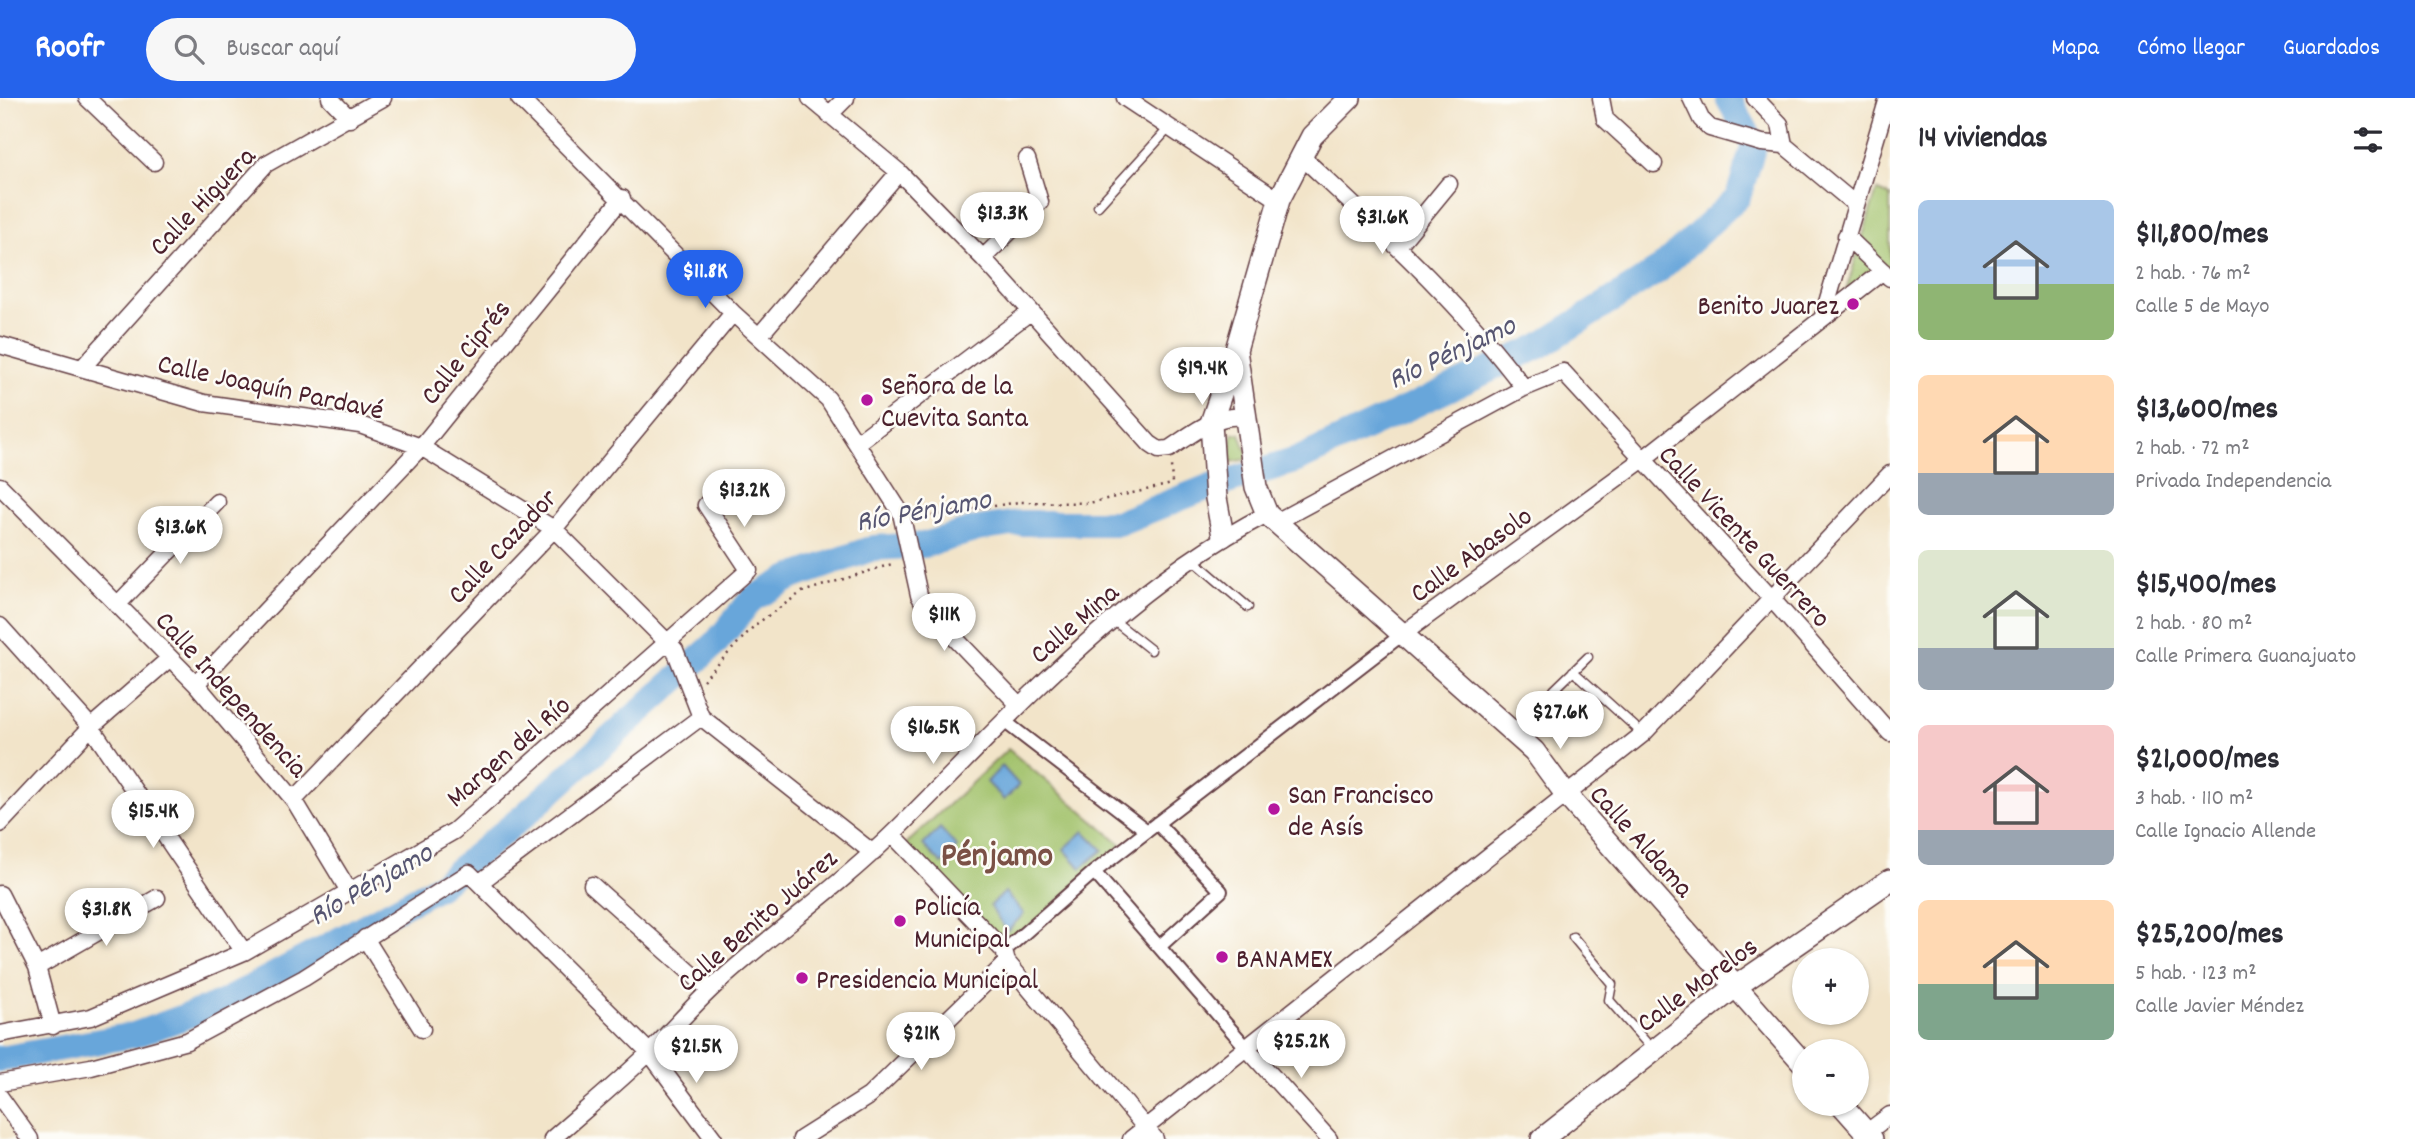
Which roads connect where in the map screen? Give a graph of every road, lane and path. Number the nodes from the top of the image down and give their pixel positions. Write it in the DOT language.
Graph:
graph roads {
  1 [pos="87,98"];
  2 [pos="330,98"];
  3 [pos="383,98"];
  4 [pos="519,98"];
  5 [pos="810,98"];
  6 [pos="846,98"];
  7 [pos="1125,98"];
  8 [pos="1350,98"];
  9 [pos="1601,98"];
  10 [pos="1691,98"];
  11 [pos="1755,98"];
  12 [pos="1888,98"];
  13 [pos="830,114"];
  14 [pos="350,119"];
  15 [pos="1169,127"];
  16 [pos="1784,145"];
  17 [pos="1300,155"];
  18 [pos="1027,159"];
  19 [pos="154,162"];
  20 [pos="1654,164"];
  21 [pos="899,172"];
  22 [pos="1449,184"];
  23 [pos="622,198"];
  24 [pos="1279,200"];
  25 [pos="1856,205"];
  26 [pos="1098,206"];
  27 [pos="1846,236"];
  28 [pos="1398,246"];
  29 [pos="983,258"];
  30 [pos="1887,275"];
  31 [pos="1030,312"];
  32 [pos="733,313"];
  33 [pos="1823,316"];
  34 [pos="760,335"];
  35 [pos="0,345"];
  36 [pos="1236,350"];
  37 [pos="82,368"];
  38 [pos="1563,372"];
  39 [pos="1524,388"];
  40 [pos="1211,423"];
  41 [pos="1248,425"];
  42 [pos="858,442"];
  43 [pos="421,447"];
  44 [pos="1164,449"];
  45 [pos="1642,460"];
  46 [pos="1890,474"];
  47 [pos="0,486"];
  48 [pos="722,486"];
  49 [pos="217,502"];
  50 [pos="901,513"];
  51 [pos="1271,518"];
  52 [pos="554,529"];
  53 [pos="1223,536"];
  54 [pos="1191,558"];
  55 [pos="914,576"];
  56 [pos="1771,598"];
  57 [pos="117,605"];
  58 [pos="1248,607"];
  59 [pos="1113,621"];
  60 [pos="1,625"];
  61 [pos="1404,633"];
  62 [pos="672,647"];
  63 [pos="1151,650"];
  64 [pos="1588,657"];
  65 [pos="170,658"];
  66 [pos="1573,671"];
  67 [pos="688,681"];
  68 [pos="196,684"];
  69 [pos="1554,690"];
  70 [pos="1019,705"];
  71 [pos="701,717"];
  72 [pos="1003,721"];
  73 [pos="91,727"];
  74 [pos="1890,733"];
  75 [pos="1643,734"];
  76 [pos="1567,796"];
  77 [pos="294,800"];
  78 [pos="0,824"];
  79 [pos="1152,827"];
  80 [pos="892,834"];
  81 [pos="873,852"];
  82 [pos="1094,872"];
  83 [pos="474,878"];
  84 [pos="1890,880"];
  85 [pos="592,885"];
  86 [pos="349,891"];
  87 [pos="0,894"];
  88 [pos="157,898"];
  89 [pos="1573,937"];
  90 [pos="365,938"];
  91 [pos="1159,947"];
  92 [pos="244,952"];
  93 [pos="1006,956"];
  94 [pos="37,967"];
  95 [pos="1735,987"];
  96 [pos="710,990"];
  97 [pos="53,1026"];
  98 [pos="422,1029"];
  99 [pos="0,1034"];
  100 [pos="1245,1046"];
  101 [pos="1652,1049"];
  102 [pos="1792,1050"];
  103 [pos="649,1052"];
  104 [pos="0,1083"];
  105 [pos="0,1097"];
  106 [pos="1890,1115"];
  107 [pos="1852,1116"];
  108 [pos="1150,1133"];
  109 [pos="1869,1136"];
  110 [pos="30,1139"];
  111 [pos="552,1139"];
  112 [pos="714,1139"];
  113 [pos="801,1139"];
  114 [pos="1131,1139"];
  115 [pos="1329,1139"];
  116 [pos="1542,1139"];
  1 -- 19 [label="street"];
  2 -- 14 [label="street"];
  3 -- 14 [label="street, Calle Higuera"];
  4 -- 23 [label="street"];
  5 -- 13 [label="street"];
  6 -- 13 [label="street"];
  7 -- 15 [label="street"];
  8 -- 17 [label="street"];
  9 -- 20 [label="street"];
  10 -- 16 [label="street"];
  11 -- 16 [label="street"];
  12 -- 25 [label="street"];
  13 -- 21 [label="street"];
  14 -- 37 [label="street, Calle Higuera"];
  15 -- 24 [label="street"];
  15 -- 26 [label="lane"];
  16 -- 25 [label="street"];
  17 -- 24 [label="street"];
  17 -- 28 [label="street"];
  18 -- 29 [label="street"];
  21 -- 29 [label="street"];
  21 -- 34 [label="street"];
  22 -- 28 [label="street"];
  23 -- 32 [label="street"];
  23 -- 43 [label="street, Calle Ciprés"];
  24 -- 36 [label="street"];
  25 -- 27 [label="street"];
  27 -- 30 [label="street"];
  27 -- 33 [label="street"];
  28 -- 39 [label="street"];
  29 -- 31 [label="street"];
  30 -- 33 [label="street, Calle Abasolo"];
  31 -- 42 [label="street"];
  31 -- 44 [label="street"];
  32 -- 34 [label="street"];
  32 -- 52 [label="street, Calle Cazador"];
  33 -- 45 [label="street, Calle Abasolo"];
  34 -- 42 [label="street"];
  35 -- 37 [label="street, Calle Joaquín Pardavé"];
  36 -- 40 [label="street"];
  36 -- 41 [label="street, Calle Aldama"];
  37 -- 43 [label="street, Calle Joaquín Pardavé"];
  38 -- 39 [label="street, Calle Mina"];
  38 -- 45 [label="street, Calle Vicente Guerrero"];
  39 -- 51 [label="street, Calle Mina"];
  40 -- 41 [label="street"];
  40 -- 44 [label="street"];
  40 -- 53 [label="street"];
  41 -- 51 [label="street, Calle Aldama"];
  42 -- 50 [label="street"];
  43 -- 52 [label="street, Calle Joaquín Pardavé"];
  43 -- 68 [label="street, Calle Ciprés"];
  44 -- 50 [label="path"];
  45 -- 56 [label="street, Calle Vicente Guerrero"];
  45 -- 61 [label="street, Calle Abasolo"];
  46 -- 56 [label="street"];
  47 -- 57 [label="street, Calle Independencia"];
  48 -- 62 [label="street, Margen del Río"];
  49 -- 57 [label="street"];
  50 -- 55 [label="street"];
  51 -- 53 [label="street, Calle Mina"];
  51 -- 61 [label="street, Calle Aldama"];
  52 -- 62 [label="street, Calle Joaquín Pardavé"];
  52 -- 77 [label="street, Calle Cazador"];
  53 -- 54 [label="street, Calle Mina"];
  54 -- 58 [label="lane"];
  54 -- 59 [label="street, Calle Mina"];
  55 -- 67 [label="path"];
  55 -- 70 [label="street"];
  56 -- 74 [label="street, Calle Vicente Guerrero"];
  56 -- 75 [label="street"];
  57 -- 65 [label="street, Calle Independencia"];
  59 -- 63 [label="lane"];
  59 -- 70 [label="street, Calle Mina"];
  60 -- 73 [label="street"];
  61 -- 76 [label="street, Calle Aldama"];
  61 -- 79 [label="street, Calle Abasolo"];
  62 -- 67 [label="street, Calle Joaquín Pardavé"];
  62 -- 86 [label="street, Margen del Río"];
  64 -- 66 [label="lane"];
  65 -- 68 [label="street, Calle Independencia"];
  65 -- 73 [label="street"];
  66 -- 69 [label="lane"];
  66 -- 75 [label="lane"];
  67 -- 71 [label="street, Calle Joaquín Pardavé"];
  68 -- 77 [label="street, Calle Independencia"];
  70 -- 72 [label="street, Calle Mina"];
  71 -- 81 [label="street"];
  71 -- 83 [label="street"];
  72 -- 79 [label="street"];
  72 -- 80 [label="street, Calle Mina"];
  73 -- 78 [label="street"];
  73 -- 92 [label="street"];
  75 -- 76 [label="street"];
  76 -- 95 [label="street, Calle Aldama"];
  76 -- 100 [label="street"];
  77 -- 86 [label="street, Calle Independencia"];
  79 -- 82 [label="street, Calle Abasolo"];
  79 -- 91 [label="street"];
  80 -- 81 [label="street, Calle Mina"];
  80 -- 93 [label="street"];
  81 -- 96 [label="street, Calle Benito Juárez"];
  82 -- 91 [label="street"];
  82 -- 93 [label="street, Calle Abasolo"];
  83 -- 90 [label="street"];
  83 -- 103 [label="street"];
  84 -- 95 [label="street, Calle Morelos"];
  85 -- 96 [label="street"];
  86 -- 92 [label="street, Margen del Río"];
  87 -- 94 [label="street"];
  88 -- 94 [label="street"];
  89 -- 101 [label="lane"];
  90 -- 98 [label="street"];
  90 -- 104 [label="street"];
  91 -- 100 [label="street"];
  92 -- 97 [label="street, Margen del Río"];
  93 -- 108 [label="street"];
  93 -- 113 [label="street"];
  94 -- 97 [label="street"];
  95 -- 101 [label="street, Calle Morelos"];
  95 -- 102 [label="street, Calle Aldama"];
  96 -- 103 [label="street, Calle Benito Juárez"];
  97 -- 99 [label="street, Margen del Río"];
  100 -- 108 [label="street"];
  100 -- 115 [label="street"];
  101 -- 116 [label="street, Calle Morelos"];
  103 -- 111 [label="street, Calle Benito Juárez"];
  103 -- 112 [label="street"];
  105 -- 110 [label="street"];
  106 -- 109 [label="street"];
  107 -- 109 [label="street"];
  108 -- 114 [label="street"];
}
